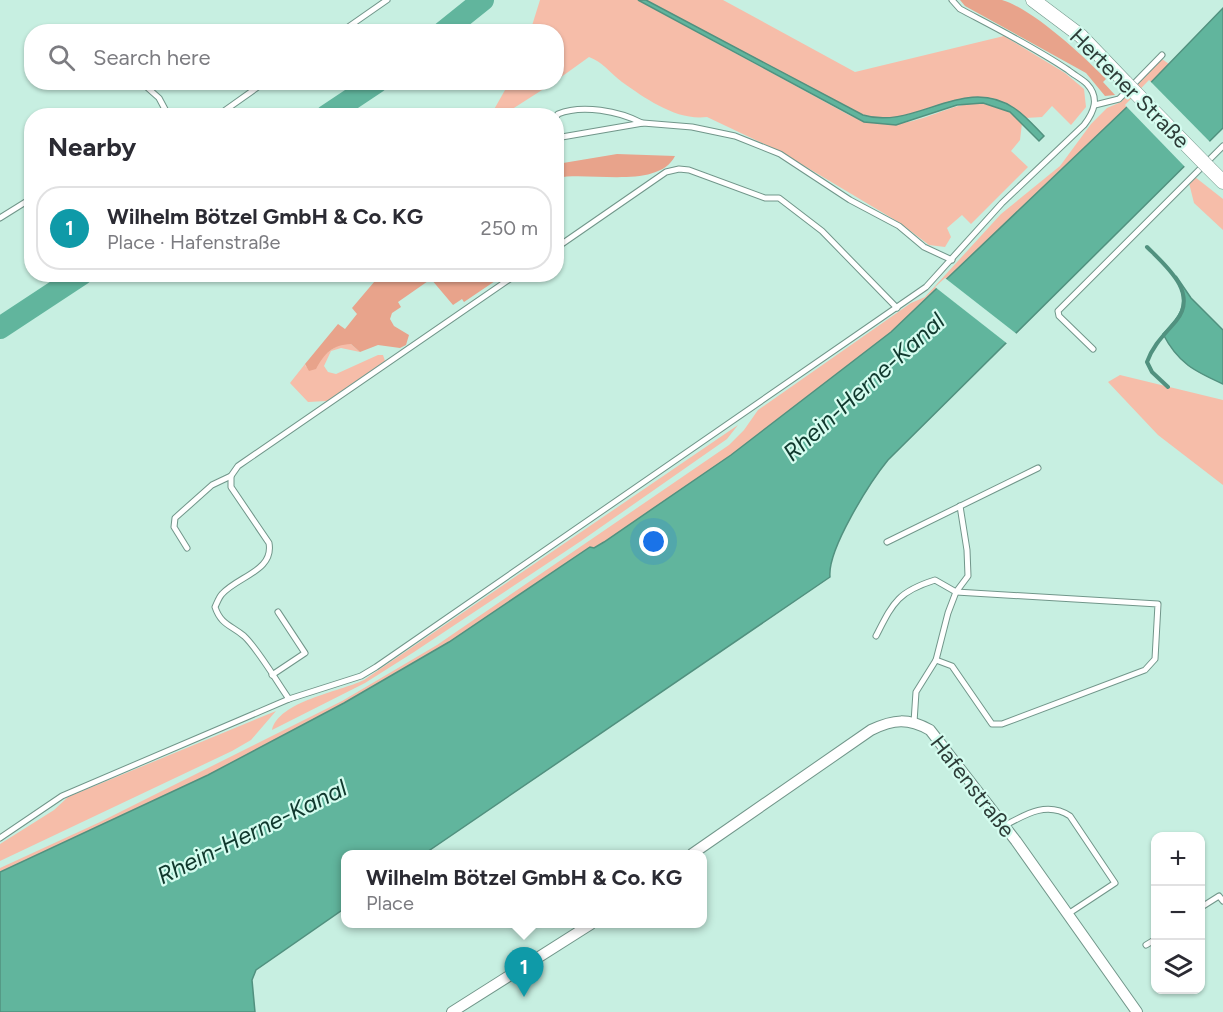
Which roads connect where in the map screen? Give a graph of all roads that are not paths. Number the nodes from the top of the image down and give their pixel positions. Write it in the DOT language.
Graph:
graph roads {
  1 [pos="387,0"];
  2 [pos="951,0"];
  3 [pos="1033,0"];
  4 [pos="352,24"];
  5 [pos="1162,55"];
  6 [pos="150,90"];
  7 [pos="254,90"];
  8 [pos="1095,105"];
  9 [pos="164,108"];
  10 [pos="229,108"];
  11 [pos="564,112"];
  12 [pos="643,123"];
  13 [pos="564,137"];
  14 [pos="1223,146"];
  15 [pos="1223,182"];
  16 [pos="24,203"];
  17 [pos="0,218"];
  18 [pos="564,242"];
  19 [pos="952,260"];
  20 [pos="505,282"];
  21 [pos="897,308"];
  22 [pos="1093,349"];
  23 [pos="1038,468"];
  24 [pos="231,476"];
  25 [pos="960,506"];
  26 [pos="887,542"];
  27 [pos="187,548"];
  28 [pos="956,592"];
  29 [pos="278,612"];
  30 [pos="876,636"];
  31 [pos="936,660"];
  32 [pos="272,675"];
  33 [pos="289,699"];
  34 [pos="914,722"];
  35 [pos="1004,826"];
  36 [pos="0,838"];
  37 [pos="699,850"];
  38 [pos="1223,901"];
  39 [pos="1205,905"];
  40 [pos="1068,914"];
  41 [pos="585,928"];
  42 [pos="1154,940"];
  43 [pos="1146,945"];
  44 [pos="452,1012"];
  45 [pos="1137,1012"];
  1 -- 4 [label="lane"];
  2 -- 8 [label="lane, Hertener Straße"];
  3 -- 15 [label="main road, Hertener Straße, bridge"];
  5 -- 8 [label="lane"];
  6 -- 9 [label="lane"];
  7 -- 10 [label="lane"];
  8 -- 19 [label="lane"];
  11 -- 12 [label="lane"];
  12 -- 13 [label="lane"];
  12 -- 19 [label="lane"];
  14 -- 22 [label="lane"];
  16 -- 17 [label="lane"];
  18 -- 21 [label="lane"];
  19 -- 21 [label="lane"];
  20 -- 24 [label="lane"];
  21 -- 33 [label="lane"];
  23 -- 25 [label="lane"];
  24 -- 27 [label="lane"];
  24 -- 32 [label="lane"];
  25 -- 26 [label="lane"];
  25 -- 28 [label="lane"];
  28 -- 30 [label="lane"];
  28 -- 31 [label="lane"];
  28 -- 31 [label="lane"];
  29 -- 32 [label="lane"];
  31 -- 34 [label="lane"];
  32 -- 33 [label="lane"];
  33 -- 36 [label="lane"];
  34 -- 35 [label="street, Hafenstraße"];
  34 -- 37 [label="street, Hafenstraße"];
  35 -- 40 [label="street, Hafenstraße"];
  35 -- 40 [label="lane"];
  38 -- 39 [label="lane"];
  40 -- 45 [label="street, Hafenstraße"];
  41 -- 44 [label="street"];
  42 -- 43 [label="lane"];
}
